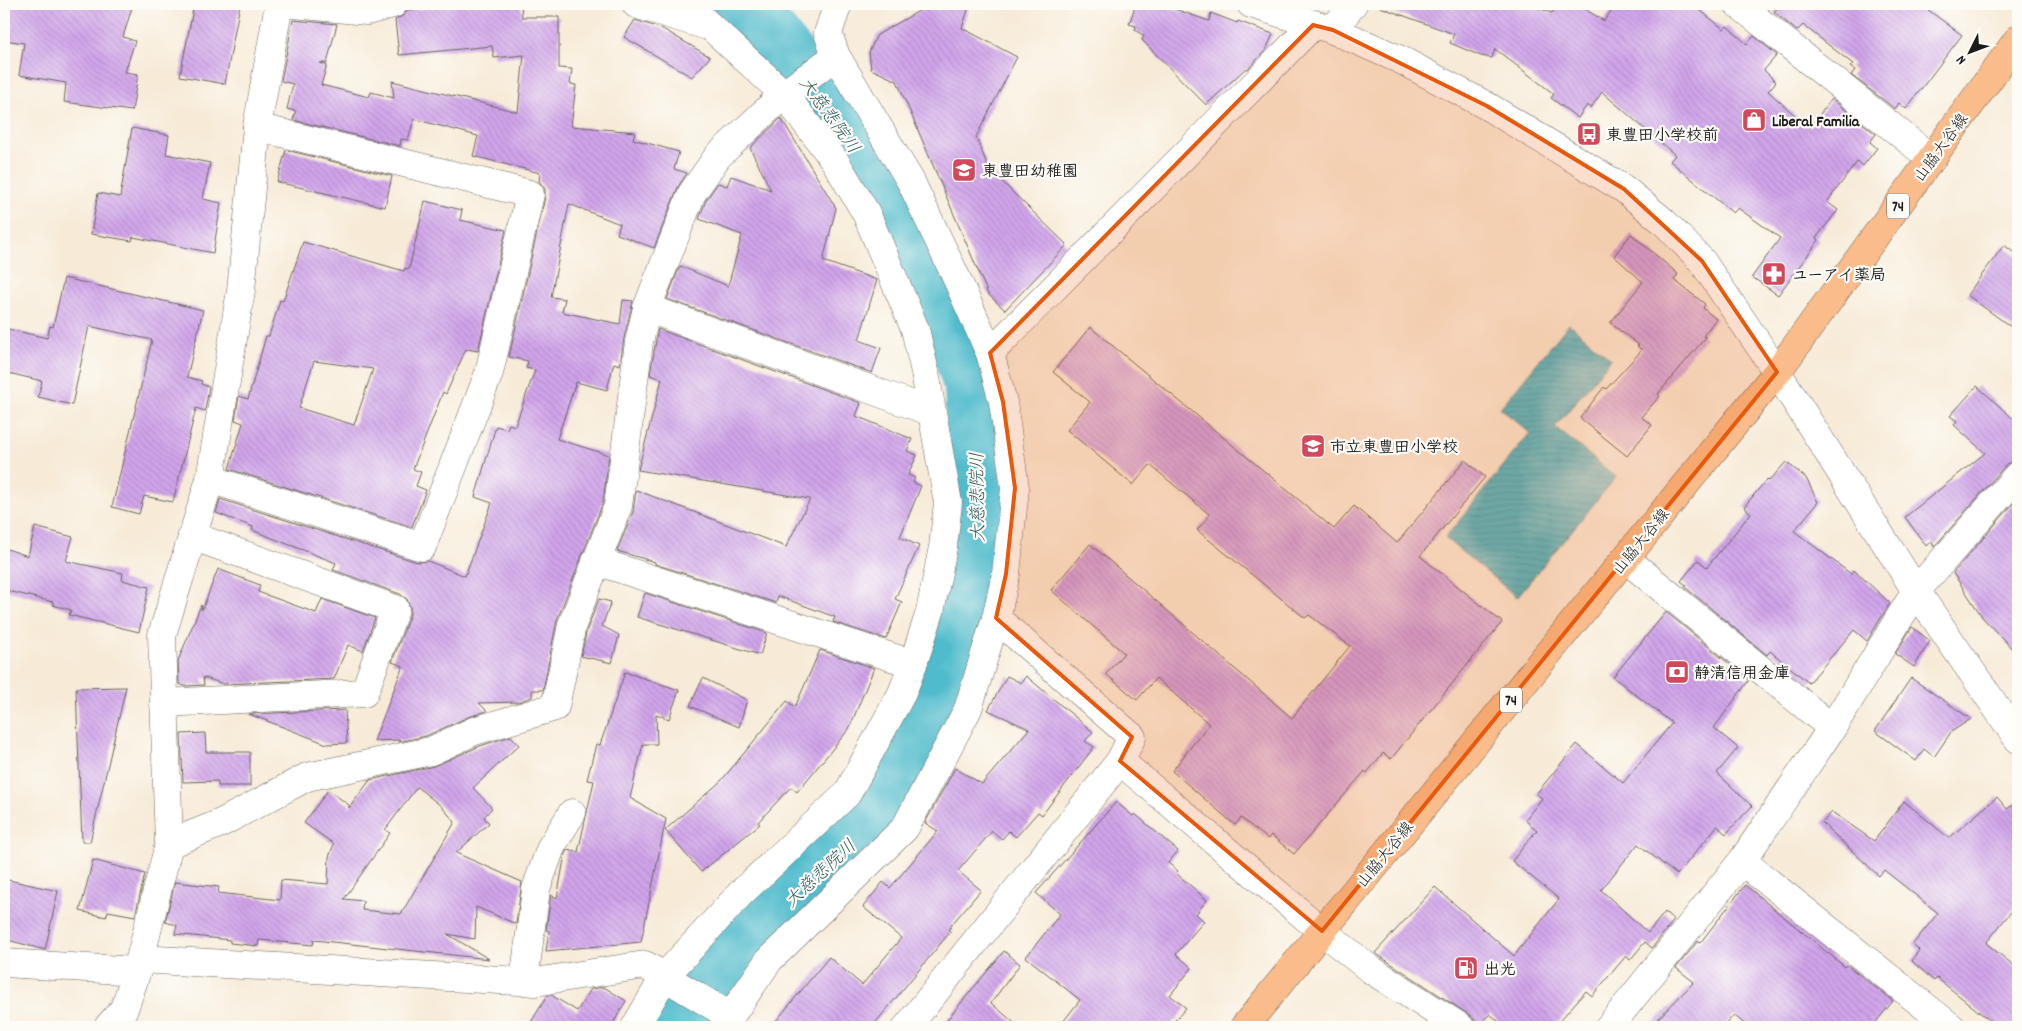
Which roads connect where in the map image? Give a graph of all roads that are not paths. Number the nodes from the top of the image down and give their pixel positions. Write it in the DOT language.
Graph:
graph roads {
  1 [pos="279,4"];
  2 [pos="294,4"];
  3 [pos="393,4"];
  4 [pos="636,4"];
  5 [pos="686,4"];
  6 [pos="838,4"];
  7 [pos="1250,4"];
  8 [pos="1353,4"];
  9 [pos="1738,4"];
  10 [pos="711,27"];
  11 [pos="1323,28"];
  12 [pos="2018,39"];
  13 [pos="836,56"];
  14 [pos="784,94"];
  15 [pos="258,126"];
  16 [pos="1932,159"];
  17 [pos="647,308"];
  18 [pos="990,353"];
  19 [pos="1778,372"];
  20 [pos="932,412"];
  21 [pos="2018,475"];
  22 [pos="210,479"];
  23 [pos="192,536"];
  24 [pos="1626,558"];
  25 [pos="596,561"];
  26 [pos="1916,590"];
  27 [pos="996,618"];
  28 [pos="913,664"];
  29 [pos="164,703"];
  30 [pos="1832,728"];
  31 [pos="2018,739"];
  32 [pos="1120,761"];
  33 [pos="572,813"];
  34 [pos="169,844"];
  35 [pos="1742,861"];
  36 [pos="1322,931"];
  37 [pos="4,963"];
  38 [pos="139,965"];
  39 [pos="665,976"];
  40 [pos="524,981"];
  41 [pos="727,1022"];
  42 [pos="108,1027"];
  43 [pos="635,1027"];
  44 [pos="907,1027"];
  45 [pos="1244,1027"];
  46 [pos="1460,1027"];
  47 [pos="1609,1027"];
  48 [pos="1951,1027"];
  1 -- 15 [label="street"];
  2 -- 3 [label="street"];
  4 -- 10 [label="street"];
  5 -- 10 [label="street"];
  6 -- 13 [label="street"];
  7 -- 11 [label="street"];
  8 -- 11 [label="street"];
  9 -- 16 [label="street"];
  10 -- 14 [label="street"];
  11 -- 18 [label="street"];
  11 -- 19 [label="street"];
  12 -- 16 [label="main road, 山脇大谷線 / 74"];
  13 -- 14 [label="street"];
  13 -- 18 [label="street"];
  14 -- 17 [label="street"];
  14 -- 20 [label="street"];
  15 -- 22 [label="street"];
  15 -- 22 [label="street"];
  16 -- 19 [label="main road, 山脇大谷線 / 74"];
  17 -- 20 [label="street"];
  17 -- 25 [label="street"];
  18 -- 27 [label="street"];
  19 -- 24 [label="main road, 山脇大谷線 / 74"];
  19 -- 26 [label="street"];
  20 -- 28 [label="street"];
  21 -- 26 [label="street"];
  22 -- 23 [label="street"];
  23 -- 29 [label="street"];
  23 -- 29 [label="street"];
  24 -- 30 [label="street"];
  24 -- 36 [label="main road, 山脇大谷線 / 74"];
  25 -- 28 [label="street"];
  25 -- 34 [label="street"];
  26 -- 30 [label="street"];
  26 -- 31 [label="street"];
  27 -- 32 [label="street"];
  27 -- 41 [label="street"];
  28 -- 39 [label="street"];
  29 -- 34 [label="street"];
  30 -- 35 [label="street"];
  32 -- 36 [label="street"];
  32 -- 44 [label="street"];
  33 -- 40 [label="street"];
  34 -- 38 [label="street"];
  35 -- 47 [label="street"];
  35 -- 48 [label="street"];
  36 -- 45 [label="main road, 山脇大谷線 / 74"];
  36 -- 46 [label="street"];
  37 -- 38 [label="street"];
  38 -- 40 [label="street"];
  38 -- 42 [label="street"];
  39 -- 40 [label="street"];
  39 -- 41 [label="street"];
  39 -- 43 [label="street"];
}
